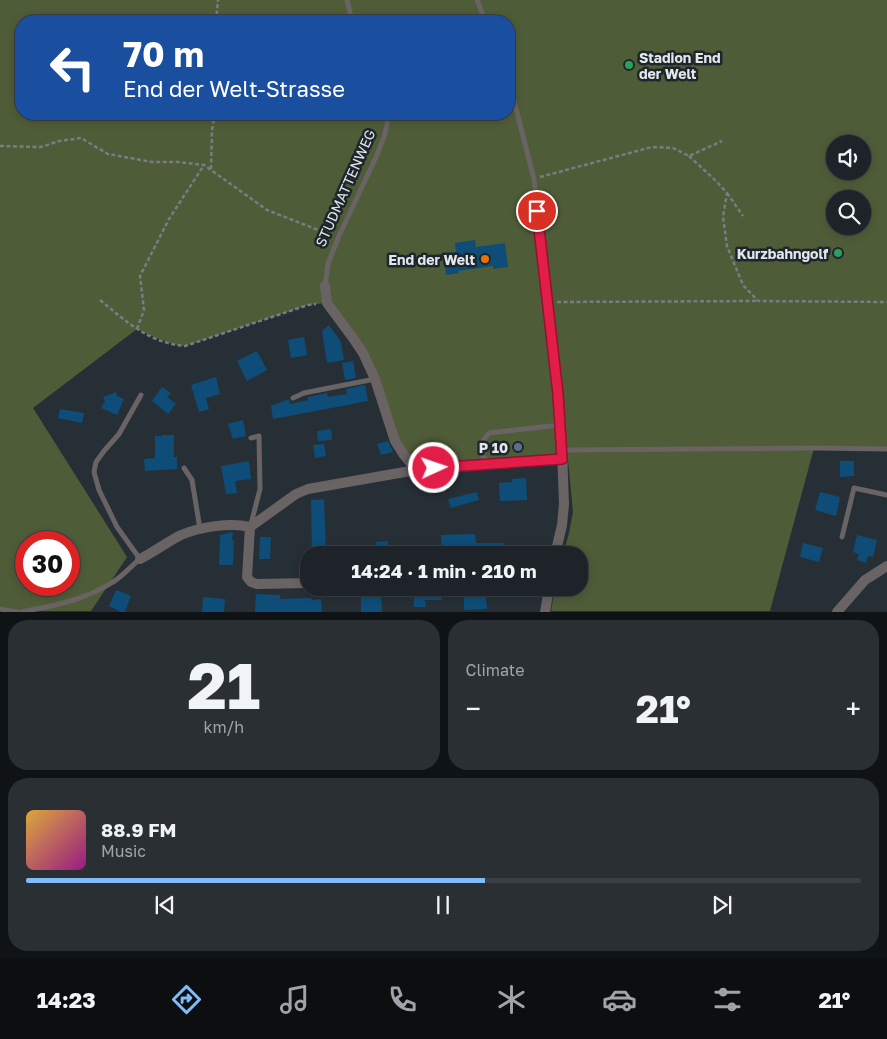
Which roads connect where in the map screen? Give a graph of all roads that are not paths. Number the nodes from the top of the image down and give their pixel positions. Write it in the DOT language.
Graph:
graph roads {
  1 [pos="347,0"];
  2 [pos="477,0"];
  3 [pos="351,15"];
  4 [pos="483,15"];
  5 [pos="515,105"];
  6 [pos="388,120"];
  7 [pos="325,286"];
  8 [pos="375,379"];
  9 [pos="558,394"];
  10 [pos="141,395"];
  11 [pos="293,398"];
  12 [pos="560,426"];
  13 [pos="251,438"];
  14 [pos="887,449"];
  15 [pos="562,455"];
  16 [pos="490,465"];
  17 [pos="184,468"];
  18 [pos="416,470"];
  19 [pos="887,495"];
  20 [pos="250,527"];
  21 [pos="200,529"];
  22 [pos="842,537"];
  23 [pos="557,546"];
  24 [pos="140,559"];
  25 [pos="887,566"];
  26 [pos="300,583"];
  27 [pos="548,596"];
  28 [pos="0,609"];
  29 [pos="19,612"];
  30 [pos="545,612"];
  31 [pos="836,612"];
  1 -- 3 [label="lane"];
  2 -- 4 [label="lane"];
  5 -- 9 [label="lane"];
  6 -- 7 [label="lane, STUDMATTENWEG"];
  7 -- 8 [label="street, STUDMATTENWEG"];
  8 -- 11 [label="lane"];
  8 -- 18 [label="street, STUDMATTENWEG"];
  9 -- 12 [label="street"];
  10 -- 24 [label="lane"];
  12 -- 15 [label="street"];
  12 -- 16 [label="lane"];
  13 -- 20 [label="lane"];
  14 -- 15 [label="lane"];
  15 -- 16 [label="street"];
  15 -- 23 [label="street"];
  16 -- 18 [label="street"];
  17 -- 21 [label="lane"];
  18 -- 20 [label="street"];
  19 -- 22 [label="lane"];
  20 -- 21 [label="street"];
  20 -- 26 [label="street"];
  21 -- 24 [label="street"];
  24 -- 29 [label="lane"];
  25 -- 31 [label="street"];
  27 -- 30 [label="street"];
  28 -- 29 [label="lane"];
}
